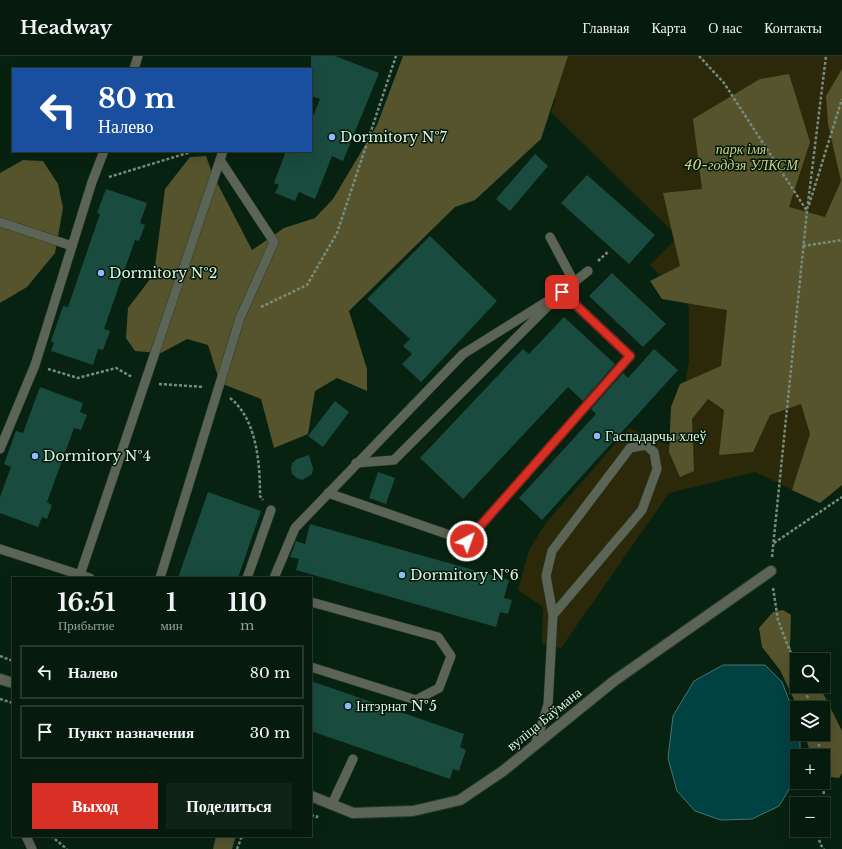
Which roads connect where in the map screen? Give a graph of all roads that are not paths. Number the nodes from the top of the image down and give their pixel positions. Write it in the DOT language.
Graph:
graph roads {
  1 [pos="138,56"];
  2 [pos="134,68"];
  3 [pos="104,152"];
  4 [pos="222,153"];
  5 [pos="0,222"];
  6 [pos="550,237"];
  7 [pos="72,246"];
  8 [pos="588,271"];
  9 [pos="574,282"];
  10 [pos="562,292"];
  11 [pos="0,449"];
  12 [pos="356,464"];
  13 [pos="328,493"];
  14 [pos="271,510"];
  15 [pos="0,550"];
  16 [pos="771,571"];
  17 [pos="80,575"];
  18 [pos="87,577"];
  19 [pos="160,577"];
  20 [pos="247,577"];
  21 [pos="274,577"];
  22 [pos="312,602"];
  23 [pos="553,615"];
  24 [pos="312,667"];
  25 [pos="0,679"];
  26 [pos="12,684"];
  27 [pos="535,745"];
  28 [pos="353,759"];
  29 [pos="312,796"];
  30 [pos="332,804"];
  31 [pos="26,837"];
  32 [pos="32,849"];
  1 -- 2 [label="lane"];
  3 -- 7 [label="lane"];
  4 -- 17 [label="lane"];
  4 -- 19 [label="lane"];
  5 -- 7 [label="lane"];
  6 -- 9 [label="lane"];
  7 -- 11 [label="lane"];
  8 -- 9 [label="lane"];
  9 -- 10 [label="lane"];
  10 -- 12 [label="lane"];
  10 -- 12 [label="lane"];
  10 -- 13 [label="lane"];
  12 -- 13 [label="lane"];
  13 -- 21 [label="lane"];
  14 -- 20 [label="lane"];
  15 -- 17 [label="lane"];
  16 -- 27 [label="street, вуліца Баўмана"];
  17 -- 18 [label="lane"];
  22 -- 24 [label="lane"];
  23 -- 23 [label="lane"];
  23 -- 27 [label="lane"];
  25 -- 26 [label="street"];
  27 -- 30 [label="street, вуліца Баўмана"];
  28 -- 30 [label="lane"];
  29 -- 30 [label="street, вуліца Баўмана"];
  31 -- 32 [label="lane"];
}
